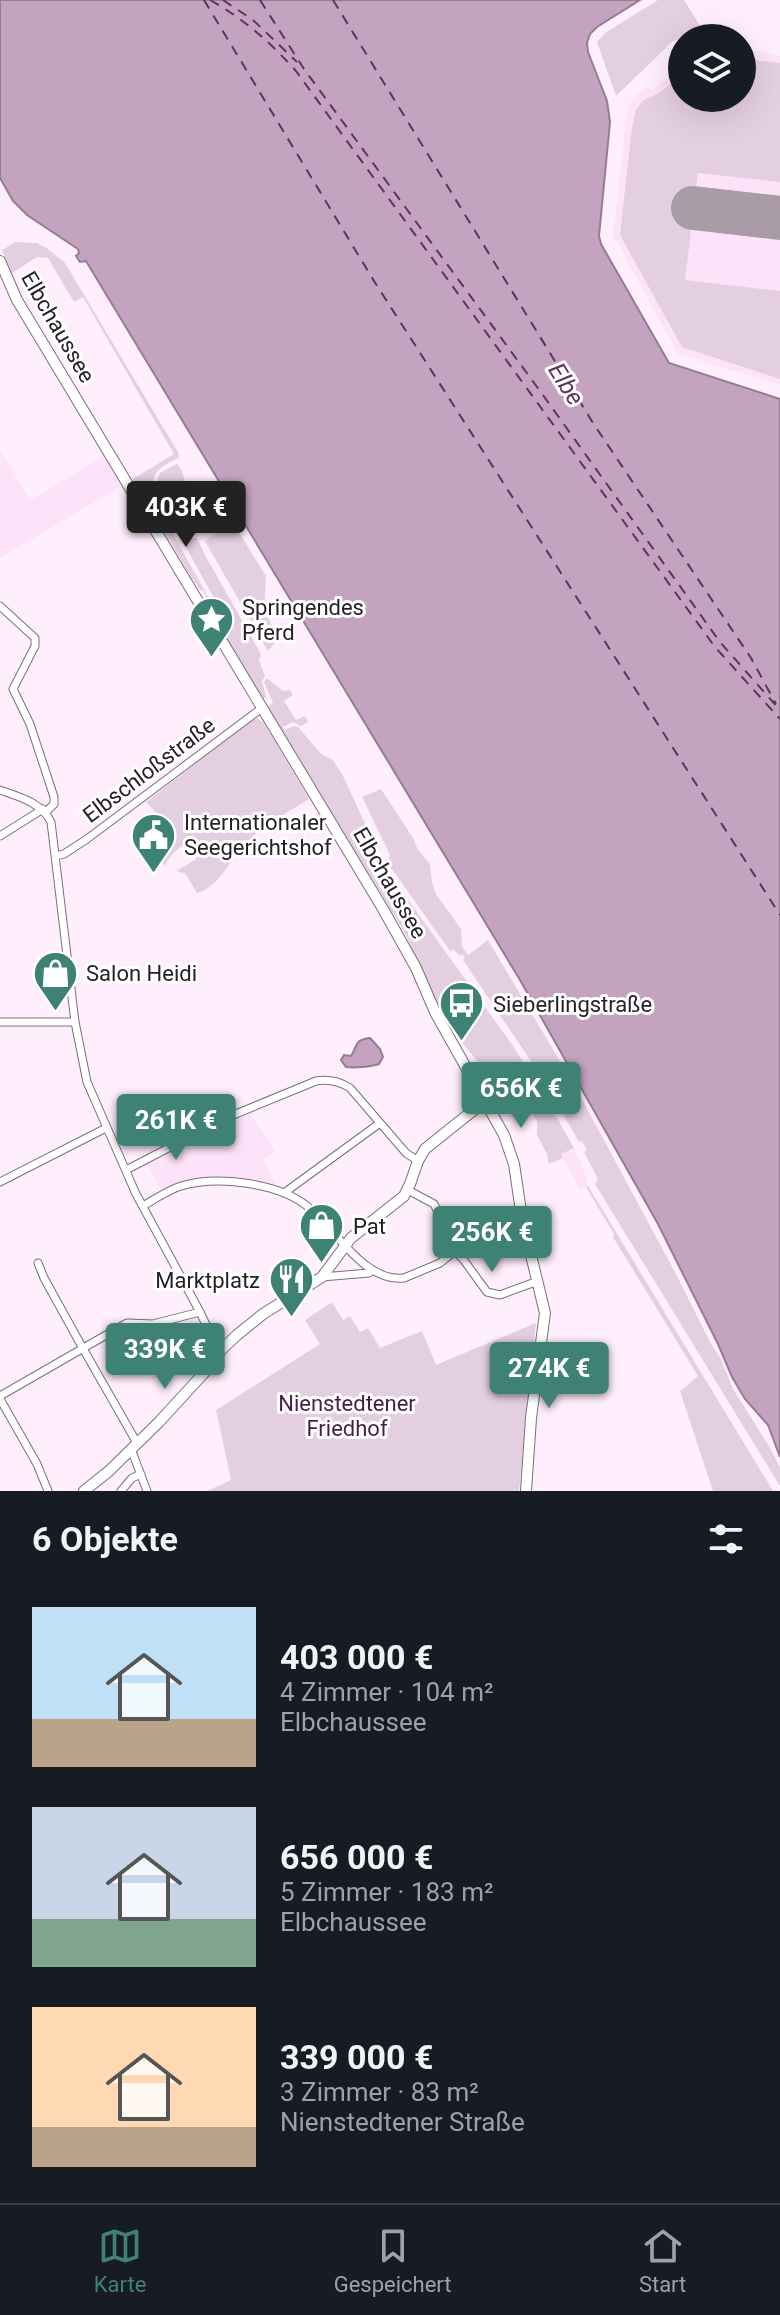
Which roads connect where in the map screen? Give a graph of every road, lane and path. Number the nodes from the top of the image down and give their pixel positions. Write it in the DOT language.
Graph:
graph roads {
  1 [pos="1,265"];
  2 [pos="0,606"];
  3 [pos="262,708"];
  4 [pos="0,790"];
  5 [pos="44,811"];
  6 [pos="0,836"];
  7 [pos="56,856"];
  8 [pos="0,1022"];
  9 [pos="75,1022"];
  10 [pos="485,1101"];
  11 [pos="380,1123"];
  12 [pos="106,1128"];
  13 [pos="418,1161"];
  14 [pos="126,1170"];
  15 [pos="0,1182"];
  16 [pos="408,1190"];
  17 [pos="284,1193"];
  18 [pos="143,1206"];
  19 [pos="346,1244"];
  20 [pos="455,1251"];
  21 [pos="38,1263"];
  22 [pos="373,1270"];
  23 [pos="322,1277"];
  24 [pos="538,1281"];
  25 [pos="200,1312"];
  26 [pos="82,1349"];
  27 [pos="219,1352"];
  28 [pos="0,1397"];
  29 [pos="134,1446"];
  30 [pos="141,1474"];
  31 [pos="48,1491"];
  32 [pos="84,1491"];
  33 [pos="121,1491"];
  34 [pos="147,1491"];
  35 [pos="526,1491"];
  1 -- 3 [label="main road, Elbchaussee"];
  2 -- 5 [label="street"];
  3 -- 7 [label="street, Elbschloßstraße"];
  3 -- 10 [label="main road, Elbchaussee"];
  4 -- 5 [label="street"];
  5 -- 6 [label="street"];
  5 -- 7 [label="street"];
  7 -- 9 [label="street"];
  8 -- 9 [label="street"];
  9 -- 12 [label="street"];
  10 -- 13 [label="main road"];
  10 -- 24 [label="main road, Elbchaussee"];
  11 -- 13 [label="street"];
  11 -- 14 [label="street"];
  11 -- 17 [label="street"];
  12 -- 14 [label="street"];
  12 -- 15 [label="street"];
  13 -- 16 [label="main road"];
  14 -- 18 [label="street"];
  16 -- 19 [label="main road"];
  16 -- 20 [label="street"];
  17 -- 18 [label="street"];
  17 -- 19 [label="street"];
  18 -- 25 [label="street"];
  19 -- 22 [label="street"];
  19 -- 23 [label="main road"];
  20 -- 22 [label="street"];
  20 -- 24 [label="street"];
  21 -- 26 [label="street"];
  22 -- 23 [label="street"];
  23 -- 27 [label="main road"];
  24 -- 35 [label="main road, Elbchaussee"];
  25 -- 26 [label="street"];
  25 -- 27 [label="street"];
  26 -- 28 [label="street"];
  26 -- 29 [label="street"];
  27 -- 29 [label="main road"];
  28 -- 31 [label="street"];
  29 -- 30 [label="street"];
  29 -- 32 [label="main road"];
  30 -- 33 [label="street"];
  30 -- 34 [label="street"];
}
